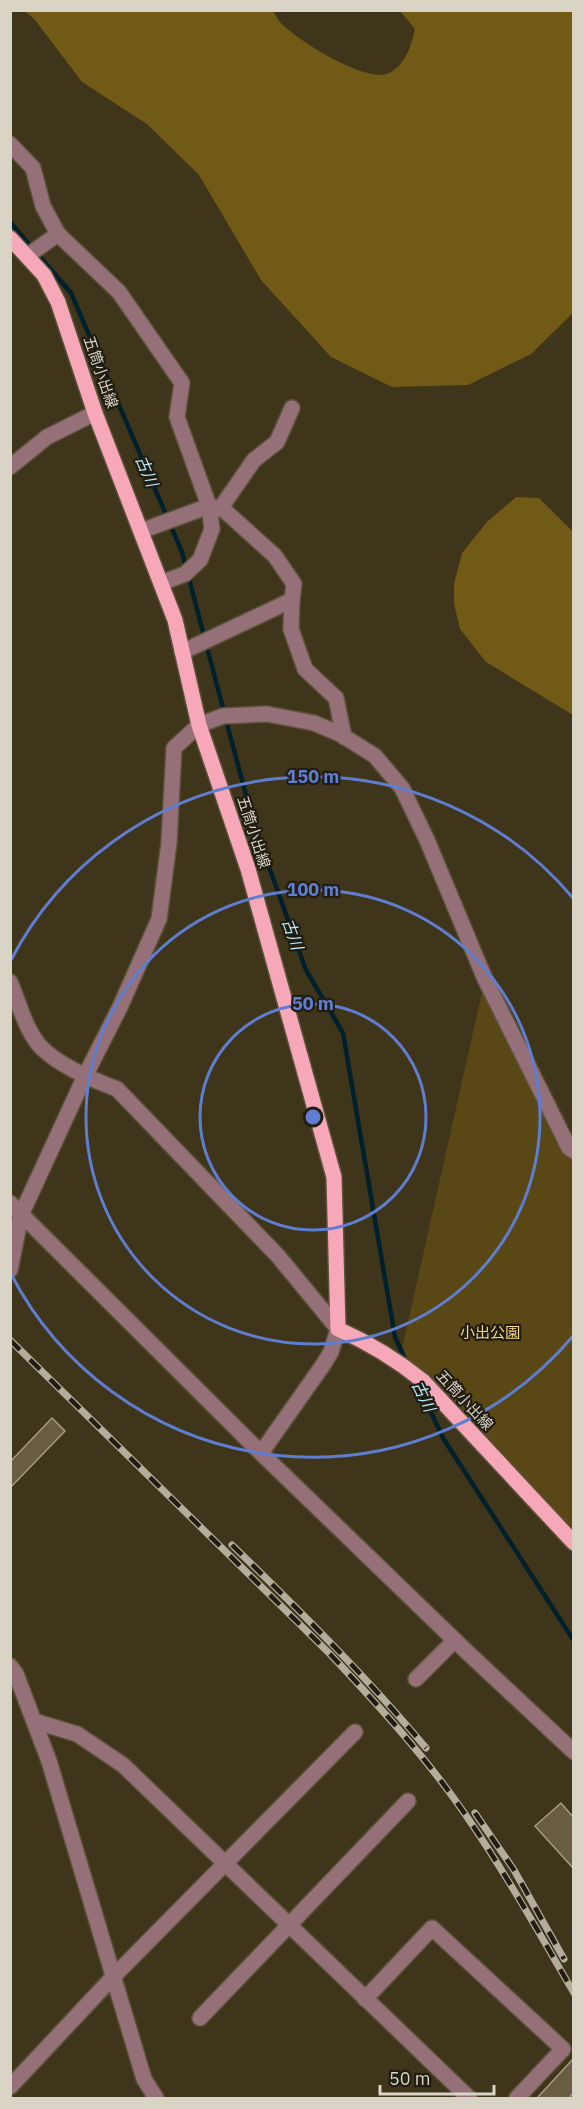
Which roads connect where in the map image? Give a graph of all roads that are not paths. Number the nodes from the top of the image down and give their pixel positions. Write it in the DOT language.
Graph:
graph roads {
  1 [pos="10,144"];
  2 [pos="58,234"];
  3 [pos="10,238"];
  4 [pos="27,256"];
  5 [pos="292,408"];
  6 [pos="95,413"];
  7 [pos="10,467"];
  8 [pos="215,508"];
  9 [pos="141,531"];
  10 [pos="161,583"];
  11 [pos="292,600"];
  12 [pos="182,652"];
  13 [pos="200,725"];
  14 [pos="344,737"];
  15 [pos="10,982"];
  16 [pos="85,1076"];
  17 [pos="573,1152"];
  18 [pos="10,1203"];
  19 [pos="21,1215"];
  20 [pos="10,1270"];
  21 [pos="338,1329"];
  22 [pos="261,1453"];
  23 [pos="573,1543"];
  24 [pos="454,1640"];
  25 [pos="10,1666"];
  26 [pos="416,1679"];
  27 [pos="34,1721"];
  28 [pos="355,1731"];
  29 [pos="573,1752"];
  30 [pos="408,1801"];
  31 [pos="223,1863"];
  32 [pos="288,1923"];
  33 [pos="112,1978"];
  34 [pos="365,1999"];
  35 [pos="200,2018"];
  36 [pos="10,2087"];
  37 [pos="156,2098"];
  38 [pos="469,2098"];
  39 [pos="518,2098"];
  1 -- 2 [label="street"];
  2 -- 4 [label="street"];
  2 -- 8 [label="street"];
  3 -- 4 [label="main road, 五筒小出線"];
  4 -- 6 [label="main road, 五筒小出線"];
  5 -- 8 [label="street"];
  6 -- 7 [label="street"];
  6 -- 9 [label="main road, 五筒小出線"];
  8 -- 9 [label="street"];
  8 -- 10 [label="street"];
  8 -- 11 [label="street"];
  9 -- 10 [label="main road, 五筒小出線"];
  10 -- 12 [label="main road, 五筒小出線"];
  11 -- 12 [label="street"];
  11 -- 14 [label="street"];
  12 -- 13 [label="main road, 五筒小出線"];
  13 -- 14 [label="street"];
  13 -- 16 [label="street"];
  13 -- 21 [label="main road, 五筒小出線"];
  14 -- 17 [label="street"];
  15 -- 16 [label="street"];
  16 -- 19 [label="street"];
  16 -- 21 [label="street"];
  18 -- 19 [label="street"];
  19 -- 20 [label="street"];
  19 -- 22 [label="street"];
  21 -- 22 [label="street"];
  21 -- 23 [label="main road, 五筒小出線"];
  22 -- 24 [label="street"];
  24 -- 26 [label="street"];
  24 -- 29 [label="street"];
  25 -- 27 [label="street"];
  27 -- 31 [label="street"];
  27 -- 33 [label="street"];
  28 -- 31 [label="street"];
  30 -- 32 [label="street"];
  31 -- 32 [label="street"];
  31 -- 33 [label="street"];
  32 -- 34 [label="street"];
  32 -- 35 [label="street"];
  33 -- 36 [label="street"];
  33 -- 37 [label="street"];
  34 -- 38 [label="street"];
  34 -- 39 [label="street"];
}
